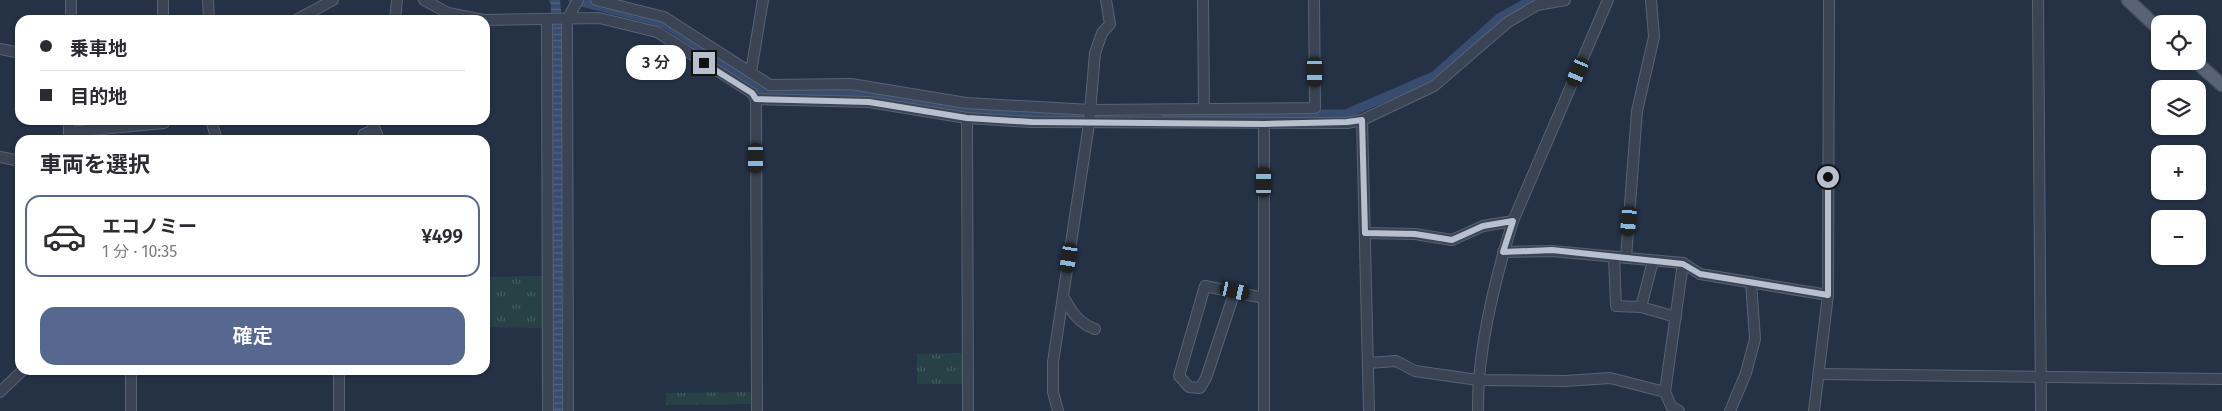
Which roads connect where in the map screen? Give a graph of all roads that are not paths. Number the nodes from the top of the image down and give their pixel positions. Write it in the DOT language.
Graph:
graph roads {
  1 [pos="70,0"];
  2 [pos="163,0"];
  3 [pos="208,0"];
  4 [pos="333,0"];
  5 [pos="397,0"];
  6 [pos="424,0"];
  7 [pos="596,0"];
  8 [pos="763,0"];
  9 [pos="1106,0"];
  10 [pos="1203,0"];
  11 [pos="1314,0"];
  12 [pos="1565,0"];
  13 [pos="1608,0"];
  14 [pos="1651,0"];
  15 [pos="1829,0"];
  16 [pos="2038,0"];
  17 [pos="2128,0"];
  18 [pos="1536,3"];
  19 [pos="575,4"];
  20 [pos="70,15"];
  21 [pos="163,15"];
  22 [pos="209,15"];
  23 [pos="305,15"];
  24 [pos="396,15"];
  25 [pos="455,15"];
  26 [pos="547,19"];
  27 [pos="490,20"];
  28 [pos="567,20"];
  29 [pos="2151,22"];
  30 [pos="0,49"];
  31 [pos="15,52"];
  32 [pos="2205,70"];
  33 [pos="750,72"];
  34 [pos="2222,85"];
  35 [pos="756,99"];
  36 [pos="1204,108"];
  37 [pos="1090,110"];
  38 [pos="967,118"];
  39 [pos="1362,120"];
  40 [pos="1089,124"];
  41 [pos="1264,124"];
  42 [pos="149,125"];
  43 [pos="375,130"];
  44 [pos="76,135"];
  45 [pos="364,135"];
  46 [pos="0,157"];
  47 [pos="15,159"];
  48 [pos="1513,221"];
  49 [pos="1365,233"];
  50 [pos="1503,252"];
  51 [pos="1614,257"];
  52 [pos="1626,258"];
  53 [pos="1653,261"];
  54 [pos="1683,264"];
  55 [pos="1751,282"];
  56 [pos="1235,291"];
  57 [pos="1828,295"];
  58 [pos="1063,296"];
  59 [pos="1264,298"];
  60 [pos="1641,307"];
  61 [pos="1676,317"];
  62 [pos="1095,329"];
  63 [pos="1368,363"];
  64 [pos="1819,374"];
  65 [pos="18,375"];
  66 [pos="131,375"];
  67 [pos="339,375"];
  68 [pos="2041,379"];
  69 [pos="2222,379"];
  70 [pos="1478,380"];
  71 [pos="0,392"];
  72 [pos="1665,392"];
  73 [pos="131,411"];
  74 [pos="339,411"];
  75 [pos="548,411"];
  76 [pos="568,411"];
  77 [pos="757,411"];
  78 [pos="968,411"];
  79 [pos="1058,411"];
  80 [pos="1264,411"];
  81 [pos="1369,411"];
  82 [pos="1478,411"];
  83 [pos="1679,411"];
  84 [pos="1730,411"];
  85 [pos="1814,411"];
  86 [pos="2041,411"];
  1 -- 20 [label="street"];
  2 -- 21 [label="street"];
  3 -- 22 [label="street"];
  4 -- 23 [label="street"];
  5 -- 24 [label="street"];
  6 -- 25 [label="street"];
  7 -- 33 [label="street"];
  8 -- 33 [label="street"];
  9 -- 37 [label="street"];
  10 -- 36 [label="street"];
  11 -- 36 [label="street"];
  12 -- 18 [label="street"];
  13 -- 48 [label="street"];
  14 -- 52 [label="street"];
  15 -- 57 [label="street"];
  16 -- 68 [label="street"];
  17 -- 29 [label="main road"];
  18 -- 39 [label="street"];
  19 -- 28 [label="street"];
  26 -- 27 [label="street"];
  26 -- 28 [label="street"];
  26 -- 75 [label="street"];
  28 -- 35 [label="street"];
  28 -- 76 [label="street"];
  30 -- 31 [label="street"];
  32 -- 34 [label="main road"];
  33 -- 37 [label="street"];
  35 -- 38 [label="street"];
  35 -- 77 [label="street"];
  36 -- 37 [label="street"];
  37 -- 40 [label="street"];
  38 -- 40 [label="street"];
  38 -- 78 [label="street"];
  39 -- 41 [label="street"];
  39 -- 49 [label="street"];
  40 -- 41 [label="street"];
  40 -- 58 [label="street"];
  41 -- 59 [label="street"];
  42 -- 44 [label="street"];
  43 -- 45 [label="street"];
  46 -- 47 [label="street"];
  48 -- 49 [label="street"];
  48 -- 50 [label="street"];
  49 -- 63 [label="street"];
  50 -- 51 [label="street"];
  50 -- 70 [label="street"];
  51 -- 52 [label="street"];
  51 -- 60 [label="street"];
  52 -- 53 [label="street"];
  53 -- 54 [label="street"];
  53 -- 60 [label="street"];
  54 -- 55 [label="street"];
  54 -- 61 [label="street"];
  55 -- 57 [label="street"];
  55 -- 84 [label="street"];
  56 -- 56 [label="street"];
  56 -- 59 [label="street"];
  57 -- 64 [label="street"];
  58 -- 62 [label="street"];
  58 -- 79 [label="street"];
  59 -- 80 [label="street"];
  60 -- 61 [label="street"];
  61 -- 72 [label="street"];
  63 -- 70 [label="street"];
  63 -- 81 [label="street"];
  64 -- 68 [label="street"];
  64 -- 85 [label="street"];
  65 -- 71 [label="street"];
  66 -- 73 [label="street"];
  67 -- 74 [label="street"];
  68 -- 69 [label="street"];
  68 -- 86 [label="street"];
  70 -- 72 [label="street"];
  70 -- 82 [label="street"];
  72 -- 83 [label="street"];
}
